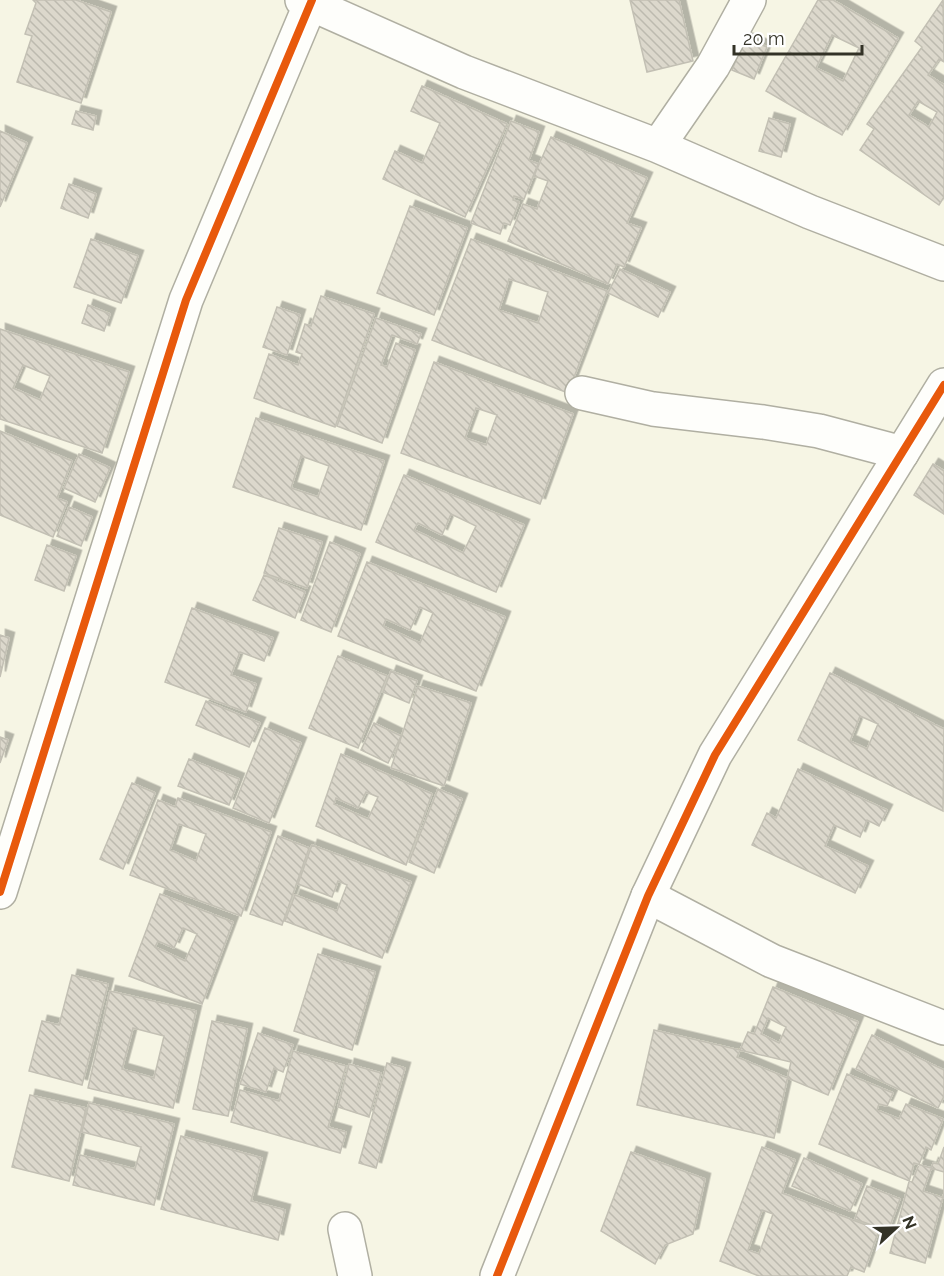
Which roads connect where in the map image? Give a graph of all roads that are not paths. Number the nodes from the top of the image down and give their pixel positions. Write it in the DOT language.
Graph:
graph roads {
  1 [pos="749,0"];
  2 [pos="308,1"];
  3 [pos="658,146"];
  4 [pos="944,264"];
  5 [pos="944,385"];
  6 [pos="582,393"];
  7 [pos="902,453"];
  8 [pos="0,892"];
  9 [pos="648,896"];
  10 [pos="944,1028"];
  11 [pos="345,1229"];
  12 [pos="355,1276"];
  13 [pos="497,1276"];
  1 -- 3 [label="street"];
  2 -- 3 [label="street"];
  2 -- 8 [label="street"];
  3 -- 4 [label="street"];
  5 -- 7 [label="street"];
  6 -- 7 [label="street"];
  7 -- 9 [label="street"];
  9 -- 10 [label="street"];
  9 -- 13 [label="street"];
  11 -- 12 [label="street"];
}
